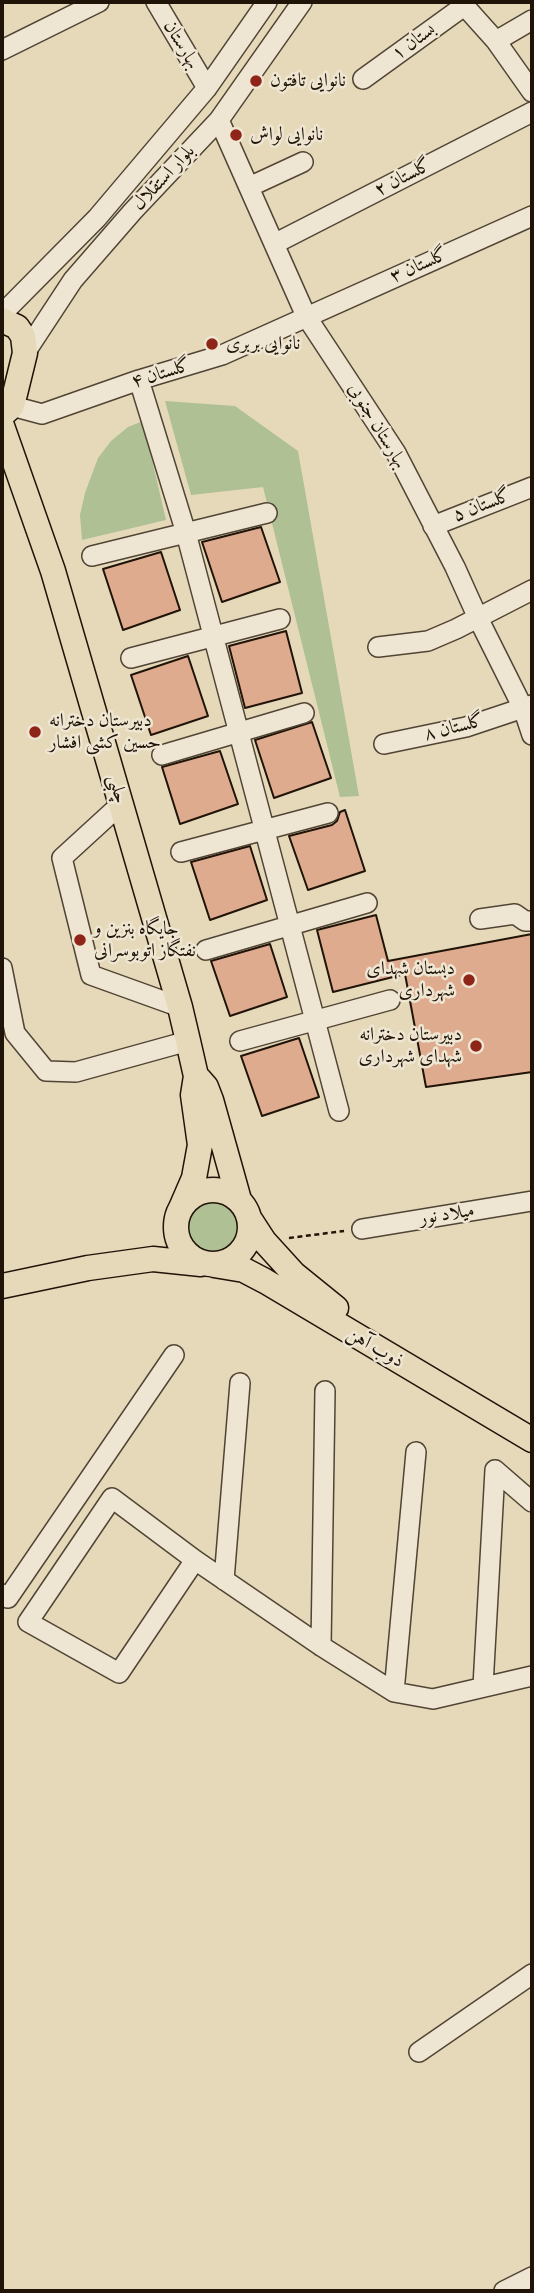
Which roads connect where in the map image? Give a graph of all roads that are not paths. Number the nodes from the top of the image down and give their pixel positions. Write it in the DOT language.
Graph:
graph roads {
  1 [pos="99,2"];
  2 [pos="156,2"];
  3 [pos="267,2"];
  4 [pos="302,2"];
  5 [pos="463,4"];
  6 [pos="532,20"];
  7 [pos="496,41"];
  8 [pos="2,50"];
  9 [pos="363,79"];
  10 [pos="207,88"];
  11 [pos="532,92"];
  12 [pos="532,112"];
  13 [pos="219,120"];
  14 [pos="303,162"];
  15 [pos="249,187"];
  16 [pos="532,216"];
  17 [pos="274,244"];
  18 [pos="2,314"];
  19 [pos="306,316"];
  20 [pos="2,320"];
  21 [pos="25,353"];
  22 [pos="139,380"];
  23 [pos="5,416"];
  24 [pos="532,486"];
  25 [pos="267,513"];
  26 [pos="433,526"];
  27 [pos="186,533"];
  28 [pos="92,556"];
  29 [pos="532,590"];
  30 [pos="478,618"];
  31 [pos="280,619"];
  32 [pos="213,636"];
  33 [pos="378,647"];
  34 [pos="131,658"];
  35 [pos="528,707"];
  36 [pos="304,713"];
  37 [pos="239,733"];
  38 [pos="532,735"];
  39 [pos="384,744"];
  40 [pos="162,755"];
  41 [pos="121,804"];
  42 [pos="328,813"];
  43 [pos="264,829"];
  44 [pos="181,852"];
  45 [pos="367,903"];
  46 [pos="480,919"];
  47 [pos="532,921"];
  48 [pos="289,924"];
  49 [pos="206,950"];
  50 [pos="2,968"];
  51 [pos="390,1000"];
  52 [pos="180,1007"];
  53 [pos="314,1020"];
  54 [pos="188,1041"];
  55 [pos="240,1041"];
  56 [pos="196,1076"];
  57 [pos="339,1111"];
  58 [pos="532,1202"];
  59 [pos="181,1208"];
  60 [pos="252,1221"];
  61 [pos="362,1229"];
  62 [pos="209,1264"];
  63 [pos="2,1286"];
  64 [pos="174,1355"];
  65 [pos="240,1383"];
  66 [pos="325,1391"];
  67 [pos="532,1425"];
  68 [pos="532,1440"];
  69 [pos="416,1452"];
  70 [pos="532,1502"];
  71 [pos="195,1560"];
  72 [pos="224,1580"];
  73 [pos="2,1594"];
  74 [pos="321,1646"];
  75 [pos="532,1676"];
  76 [pos="483,1686"];
  77 [pos="394,1692"];
  78 [pos="532,1974"];
  79 [pos="419,2052"];
  80 [pos="532,2277"];
  81 [pos="504,2291"];
  1 -- 8 [label="street"];
  2 -- 10 [label="street, بهارستان"];
  3 -- 10 [label="street, بلوار استقلال"];
  4 -- 13 [label="street, بلوار استقلال"];
  5 -- 7 [label="street"];
  5 -- 9 [label="street, بستان ۱"];
  6 -- 7 [label="street"];
  7 -- 11 [label="street"];
  10 -- 18 [label="street, بلوار استقلال"];
  12 -- 17 [label="street, گلستان ۲"];
  13 -- 15 [label="street, بهارستان جنوبی"];
  13 -- 21 [label="street, بلوار استقلال"];
  14 -- 15 [label="street"];
  15 -- 17 [label="street, بهارستان جنوبی"];
  16 -- 19 [label="street, گلستان ۳"];
  17 -- 19 [label="street, بهارستان جنوبی"];
  19 -- 22 [label="street, گلستان ۴"];
  19 -- 26 [label="street, بهارستان جنوبی"];
  20 -- 21 [label="main road"];
  21 -- 23 [label="main road"];
  22 -- 23 [label="street, گلستان ۴"];
  22 -- 27 [label="street"];
  23 -- 41 [label="main road, چلبی"];
  24 -- 26 [label="street, گلستان ۵"];
  25 -- 27 [label="street"];
  26 -- 30 [label="street, بهارستان جنوبی"];
  27 -- 28 [label="street"];
  27 -- 32 [label="street"];
  29 -- 30 [label="street"];
  30 -- 33 [label="street"];
  30 -- 35 [label="street, بهارستان جنوبی"];
  31 -- 32 [label="street"];
  32 -- 34 [label="street"];
  32 -- 37 [label="street"];
  35 -- 38 [label="street, بهارستان جنوبی"];
  35 -- 39 [label="street, گلستان ۸"];
  36 -- 37 [label="street"];
  37 -- 40 [label="street"];
  37 -- 43 [label="street"];
  41 -- 52 [label="main road, چلبی"];
  41 -- 52 [label="street"];
  42 -- 43 [label="street"];
  43 -- 44 [label="street"];
  43 -- 48 [label="street"];
  45 -- 48 [label="street"];
  46 -- 47 [label="street"];
  48 -- 49 [label="street"];
  48 -- 53 [label="street"];
  50 -- 54 [label="street"];
  51 -- 53 [label="street"];
  52 -- 54 [label="main road, چلبی"];
  53 -- 55 [label="street"];
  53 -- 57 [label="street"];
  54 -- 56 [label="main road, چلبی"];
  56 -- 59 [label="main road"];
  56 -- 60 [label="main road"];
  58 -- 61 [label="street, میلاد نور"];
  59 -- 60 [label="main road"];
  59 -- 62 [label="main road"];
  60 -- 62 [label="main road"];
  60 -- 67 [label="main road, ذوب آهن"];
  62 -- 63 [label="main road, ذوب آهن"];
  62 -- 68 [label="main road, ذوب آهن"];
  64 -- 73 [label="street"];
  65 -- 72 [label="street"];
  66 -- 74 [label="street"];
  69 -- 77 [label="street"];
  70 -- 76 [label="street"];
  71 -- 71 [label="street"];
  71 -- 72 [label="street"];
  72 -- 74 [label="street"];
  74 -- 77 [label="street"];
  75 -- 76 [label="street"];
  76 -- 77 [label="street"];
  78 -- 79 [label="street"];
  80 -- 81 [label="street"];
}
